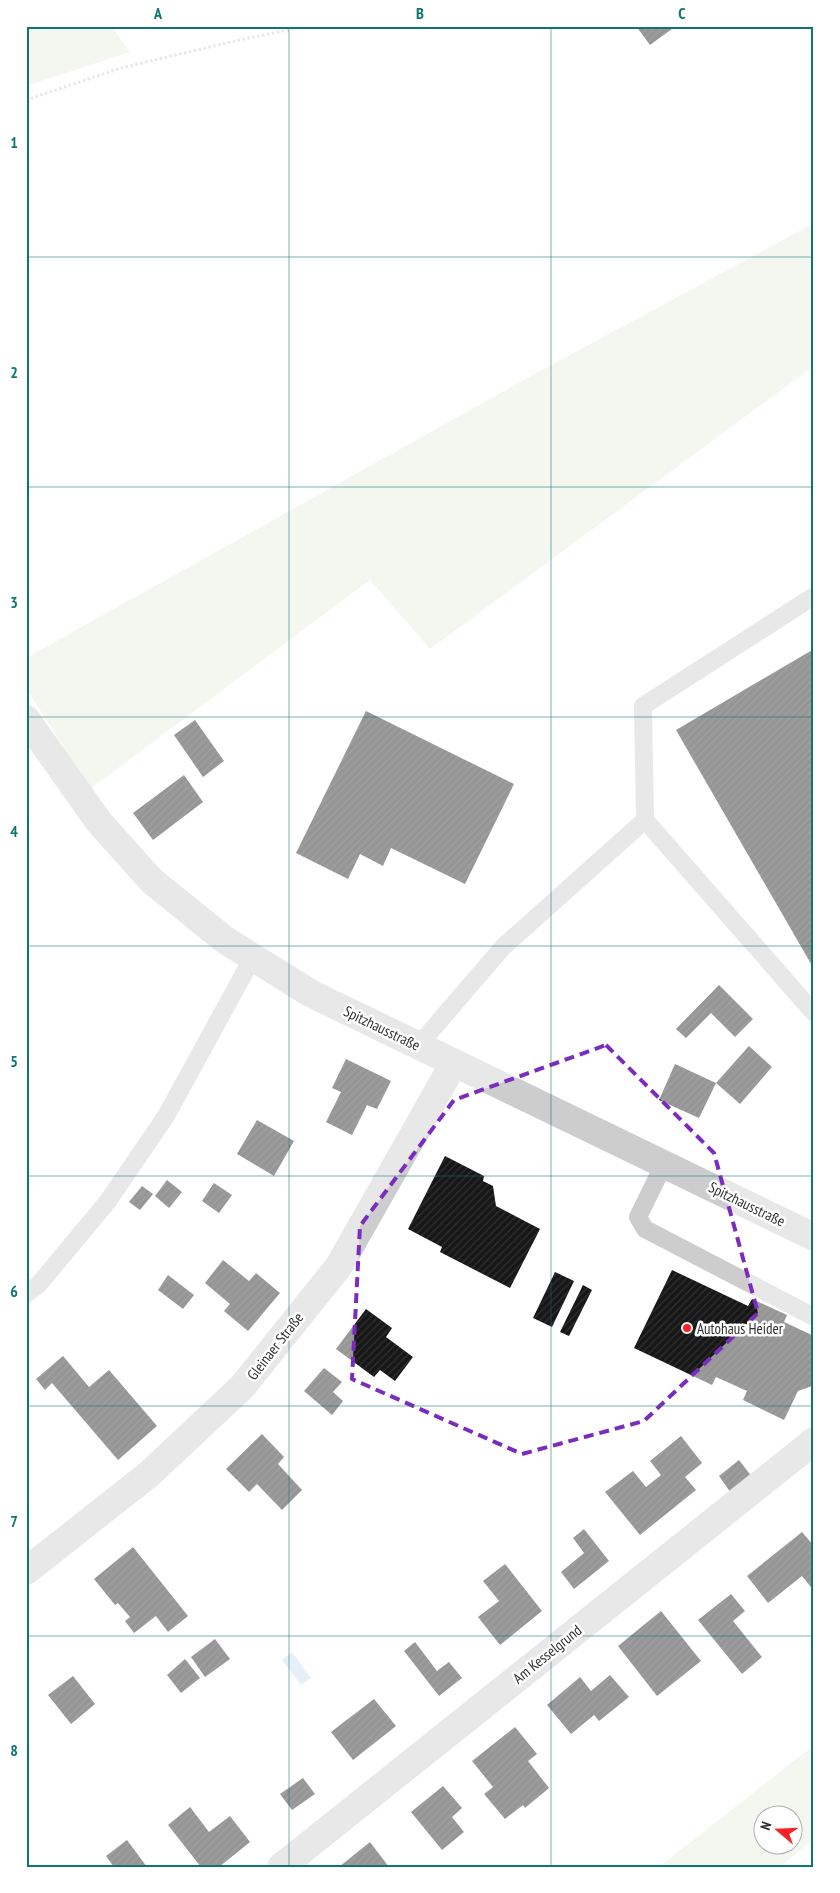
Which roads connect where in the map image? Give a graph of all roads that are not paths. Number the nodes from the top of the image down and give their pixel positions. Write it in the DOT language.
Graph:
graph roads {
  1 [pos="814,596"];
  2 [pos="26,719"];
  3 [pos="645,820"];
  4 [pos="253,958"];
  5 [pos="814,1013"];
  6 [pos="418,1046"];
  7 [pos="454,1063"];
  8 [pos="664,1164"];
  9 [pos="814,1237"];
  10 [pos="26,1294"];
  11 [pos="814,1317"];
  12 [pos="814,1441"];
  13 [pos="26,1571"];
  14 [pos="281,1867"];
  1 -- 3 [label="lane"];
  2 -- 4 [label="street, Spitzhausstraße"];
  3 -- 5 [label="lane"];
  3 -- 6 [label="lane"];
  4 -- 6 [label="street, Spitzhausstraße"];
  4 -- 10 [label="lane"];
  6 -- 7 [label="street, Spitzhausstraße"];
  7 -- 8 [label="street, Spitzhausstraße"];
  7 -- 13 [label="street, Gleinaer Straße"];
  8 -- 9 [label="street, Spitzhausstraße"];
  8 -- 11 [label="lane"];
  12 -- 14 [label="street, Am Kesselgrund"];
}
